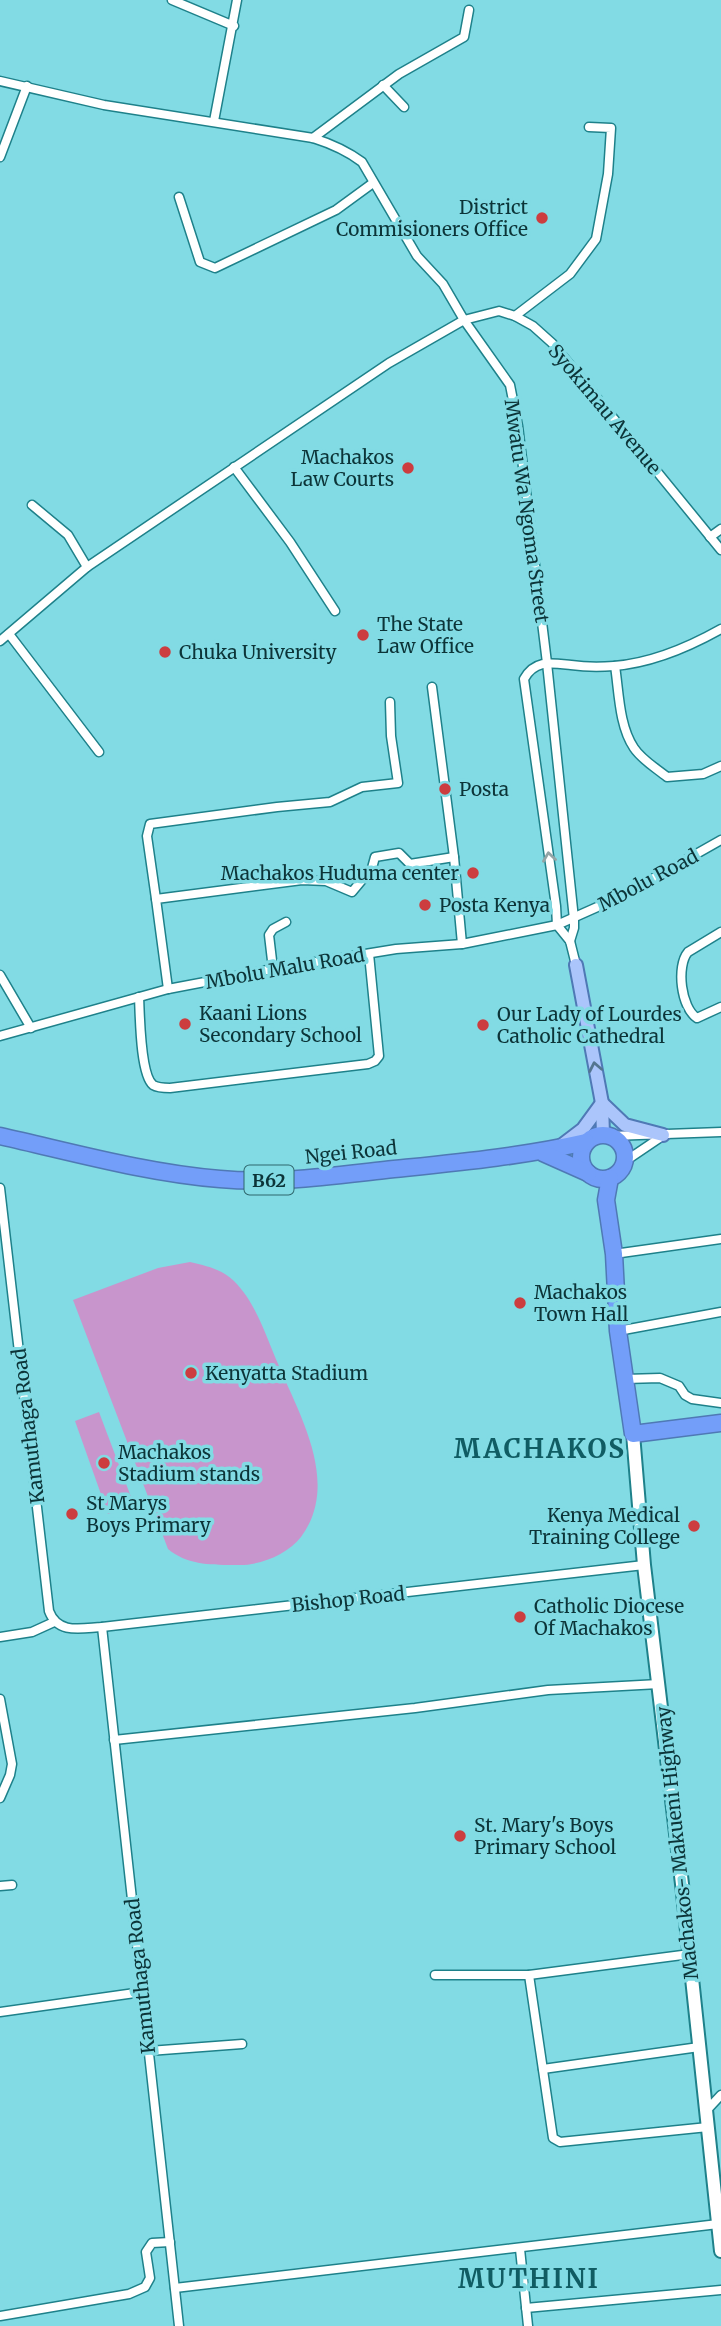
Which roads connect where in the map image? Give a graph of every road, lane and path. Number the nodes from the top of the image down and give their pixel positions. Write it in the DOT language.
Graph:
graph roads {
  1 [pos="172,0"];
  2 [pos="237,0"];
  3 [pos="469,10"];
  4 [pos="233,26"];
  5 [pos="0,81"];
  6 [pos="383,85"];
  7 [pos="27,86"];
  8 [pos="404,107"];
  9 [pos="214,121"];
  10 [pos="589,127"];
  11 [pos="313,138"];
  12 [pos="0,157"];
  13 [pos="373,183"];
  14 [pos="179,197"];
  15 [pos="516,316"];
  16 [pos="464,320"];
  17 [pos="234,467"];
  18 [pos="32,505"];
  19 [pos="721,529"];
  20 [pos="710,537"];
  21 [pos="721,550"];
  22 [pos="87,567"];
  23 [pos="335,611"];
  24 [pos="721,629"];
  25 [pos="9,634"];
  26 [pos="0,641"];
  27 [pos="547,663"];
  28 [pos="615,666"];
  29 [pos="432,687"];
  30 [pos="390,702"];
  31 [pos="99,752"];
  32 [pos="721,767"];
  33 [pos="721,840"];
  34 [pos="454,857"];
  35 [pos="156,899"];
  36 [pos="574,919"];
  37 [pos="286,922"];
  38 [pos="557,925"];
  39 [pos="721,932"];
  40 [pos="570,942"];
  41 [pos="462,944"];
  42 [pos="369,954"];
  43 [pos="576,965"];
  44 [pos="273,969"];
  45 [pos="0,975"];
  46 [pos="168,989"];
  47 [pos="139,996"];
  48 [pos="721,1007"];
  49 [pos="31,1028"];
  50 [pos="0,1036"];
  51 [pos="601,1103"];
  52 [pos="663,1135"];
  53 [pos="720,1135"];
  54 [pos="0,1136"];
  55 [pos="608,1136"];
  56 [pos="586,1142"];
  57 [pos="549,1151"];
  58 [pos="624,1162"];
  59 [pos="597,1176"];
  60 [pos="0,1188"];
  61 [pos="721,1239"];
  62 [pos="4,1245"];
  63 [pos="614,1254"];
  64 [pos="721,1312"];
  65 [pos="618,1331"];
  66 [pos="625,1379"];
  67 [pos="721,1404"];
  68 [pos="721,1423"];
  69 [pos="633,1434"];
  70 [pos="644,1565"];
  71 [pos="54,1622"];
  72 [pos="102,1627"];
  73 [pos="0,1637"];
  74 [pos="659,1684"];
  75 [pos="0,1699"];
  76 [pos="114,1740"];
  77 [pos="0,1798"];
  78 [pos="12,1885"];
  79 [pos="0,1886"];
  80 [pos="690,1954"];
  81 [pos="435,1975"];
  82 [pos="529,1975"];
  83 [pos="142,1992"];
  84 [pos="0,2012"];
  85 [pos="242,2044"];
  86 [pos="699,2047"];
  87 [pos="149,2051"];
  88 [pos="543,2070"];
  89 [pos="721,2095"];
  90 [pos="706,2111"];
  91 [pos="708,2127"];
  92 [pos="718,2224"];
  93 [pos="170,2242"];
  94 [pos="520,2249"];
  95 [pos="721,2251"];
  96 [pos="175,2288"];
  97 [pos="721,2290"];
  98 [pos="526,2308"];
  99 [pos="0,2316"];
  100 [pos="179,2326"];
  101 [pos="528,2326"];
  1 -- 4 [label="street"];
  2 -- 4 [label="street"];
  3 -- 6 [label="street"];
  4 -- 9 [label="street"];
  5 -- 7 [label="street, Mwatu Wa Ngoma Street"];
  6 -- 8 [label="street"];
  6 -- 11 [label="street"];
  7 -- 9 [label="street, Mwatu Wa Ngoma Street"];
  7 -- 12 [label="street"];
  9 -- 11 [label="street, Mwatu Wa Ngoma Street"];
  10 -- 15 [label="street"];
  11 -- 13 [label="street, Mwatu Wa Ngoma Street"];
  13 -- 14 [label="street"];
  13 -- 16 [label="street, Mwatu Wa Ngoma Street"];
  15 -- 16 [label="street"];
  15 -- 20 [label="street, Syokimau Avenue"];
  16 -- 17 [label="street"];
  16 -- 27 [label="street, Mwatu Wa Ngoma Street"];
  17 -- 22 [label="street"];
  17 -- 23 [label="street"];
  18 -- 22 [label="street"];
  19 -- 20 [label="street"];
  20 -- 21 [label="street, Syokimau Avenue"];
  22 -- 25 [label="street"];
  24 -- 28 [label="street"];
  25 -- 26 [label="street"];
  25 -- 31 [label="street"];
  27 -- 28 [label="street"];
  27 -- 36 [label="street, Mwatu Wa Ngoma Street"];
  38 -- 27 [label="street, one-way"];
  28 -- 32 [label="street"];
  29 -- 34 [label="street"];
  30 -- 35 [label="street"];
  33 -- 36 [label="street, Mbolu Road"];
  34 -- 35 [label="street"];
  34 -- 41 [label="street"];
  35 -- 46 [label="street"];
  36 -- 38 [label="street, Mbolu Malu Road"];
  36 -- 40 [label="street, Mwatu Wa Ngoma Street"];
  37 -- 44 [label="street"];
  38 -- 40 [label="street"];
  38 -- 41 [label="street, Mbolu Malu Road"];
  39 -- 48 [label="street"];
  40 -- 43 [label="street"];
  41 -- 42 [label="street, Mbolu Malu Road"];
  42 -- 44 [label="street, Mbolu Malu Road"];
  42 -- 47 [label="street"];
  51 -- 43 [label="main road, one-way"];
  44 -- 46 [label="street, Mbolu Malu Road"];
  45 -- 49 [label="street"];
  46 -- 47 [label="street, Mbolu Malu Road"];
  47 -- 49 [label="street, Mbolu Malu Road"];
  49 -- 50 [label="street, Mbolu Malu Road"];
  51 -- 52 [label="main road"];
  51 -- 55 [label="main road"];
  51 -- 57 [label="main road"];
  52 -- 53 [label="street"];
  52 -- 55 [label="street"];
  52 -- 58 [label="street"];
  54 -- 57 [label="highway, Ngei Road / B62"];
  55 -- 56 [label="highway, B62"];
  55 -- 58 [label="highway"];
  56 -- 57 [label="highway, B62"];
  56 -- 59 [label="highway"];
  57 -- 59 [label="highway"];
  58 -- 59 [label="highway"];
  59 -- 63 [label="highway"];
  60 -- 62 [label="street, Kamuthaga Road"];
  61 -- 63 [label="street"];
  62 -- 71 [label="street, Kamuthaga Road"];
  63 -- 65 [label="highway"];
  64 -- 65 [label="street"];
  65 -- 66 [label="highway"];
  66 -- 67 [label="street"];
  66 -- 69 [label="highway"];
  68 -- 69 [label="highway"];
  69 -- 70 [label="main road, Machakos- Makueni Highway"];
  70 -- 72 [label="street, Bishop Road"];
  70 -- 74 [label="main road, Machakos- Makueni Highway"];
  71 -- 72 [label="street, Bishop Road"];
  71 -- 73 [label="street"];
  72 -- 76 [label="street, Kamuthaga Road"];
  74 -- 76 [label="street"];
  74 -- 80 [label="main road, Machakos- Makueni Highway"];
  75 -- 77 [label="street"];
  76 -- 83 [label="street, Kamuthaga Road"];
  78 -- 79 [label="street"];
  80 -- 82 [label="street"];
  80 -- 86 [label="main road, Machakos- Makueni Highway"];
  81 -- 82 [label="street"];
  82 -- 88 [label="street"];
  83 -- 84 [label="street"];
  83 -- 87 [label="street, Kamuthaga Road"];
  85 -- 87 [label="street"];
  86 -- 88 [label="street"];
  86 -- 90 [label="main road, Machakos- Makueni Highway"];
  87 -- 93 [label="street, Kamuthaga Road"];
  88 -- 91 [label="street"];
  89 -- 90 [label="street"];
  90 -- 91 [label="main road, Machakos- Makueni Highway"];
  91 -- 92 [label="main road, Machakos- Makueni Highway"];
  92 -- 94 [label="street"];
  92 -- 95 [label="main road, Machakos- Makueni Highway"];
  93 -- 96 [label="street, Kamuthaga Road"];
  93 -- 99 [label="street"];
  94 -- 96 [label="street"];
  94 -- 98 [label="street"];
  96 -- 100 [label="street, Kamuthaga Road"];
  97 -- 98 [label="street"];
  98 -- 101 [label="street"];
}
